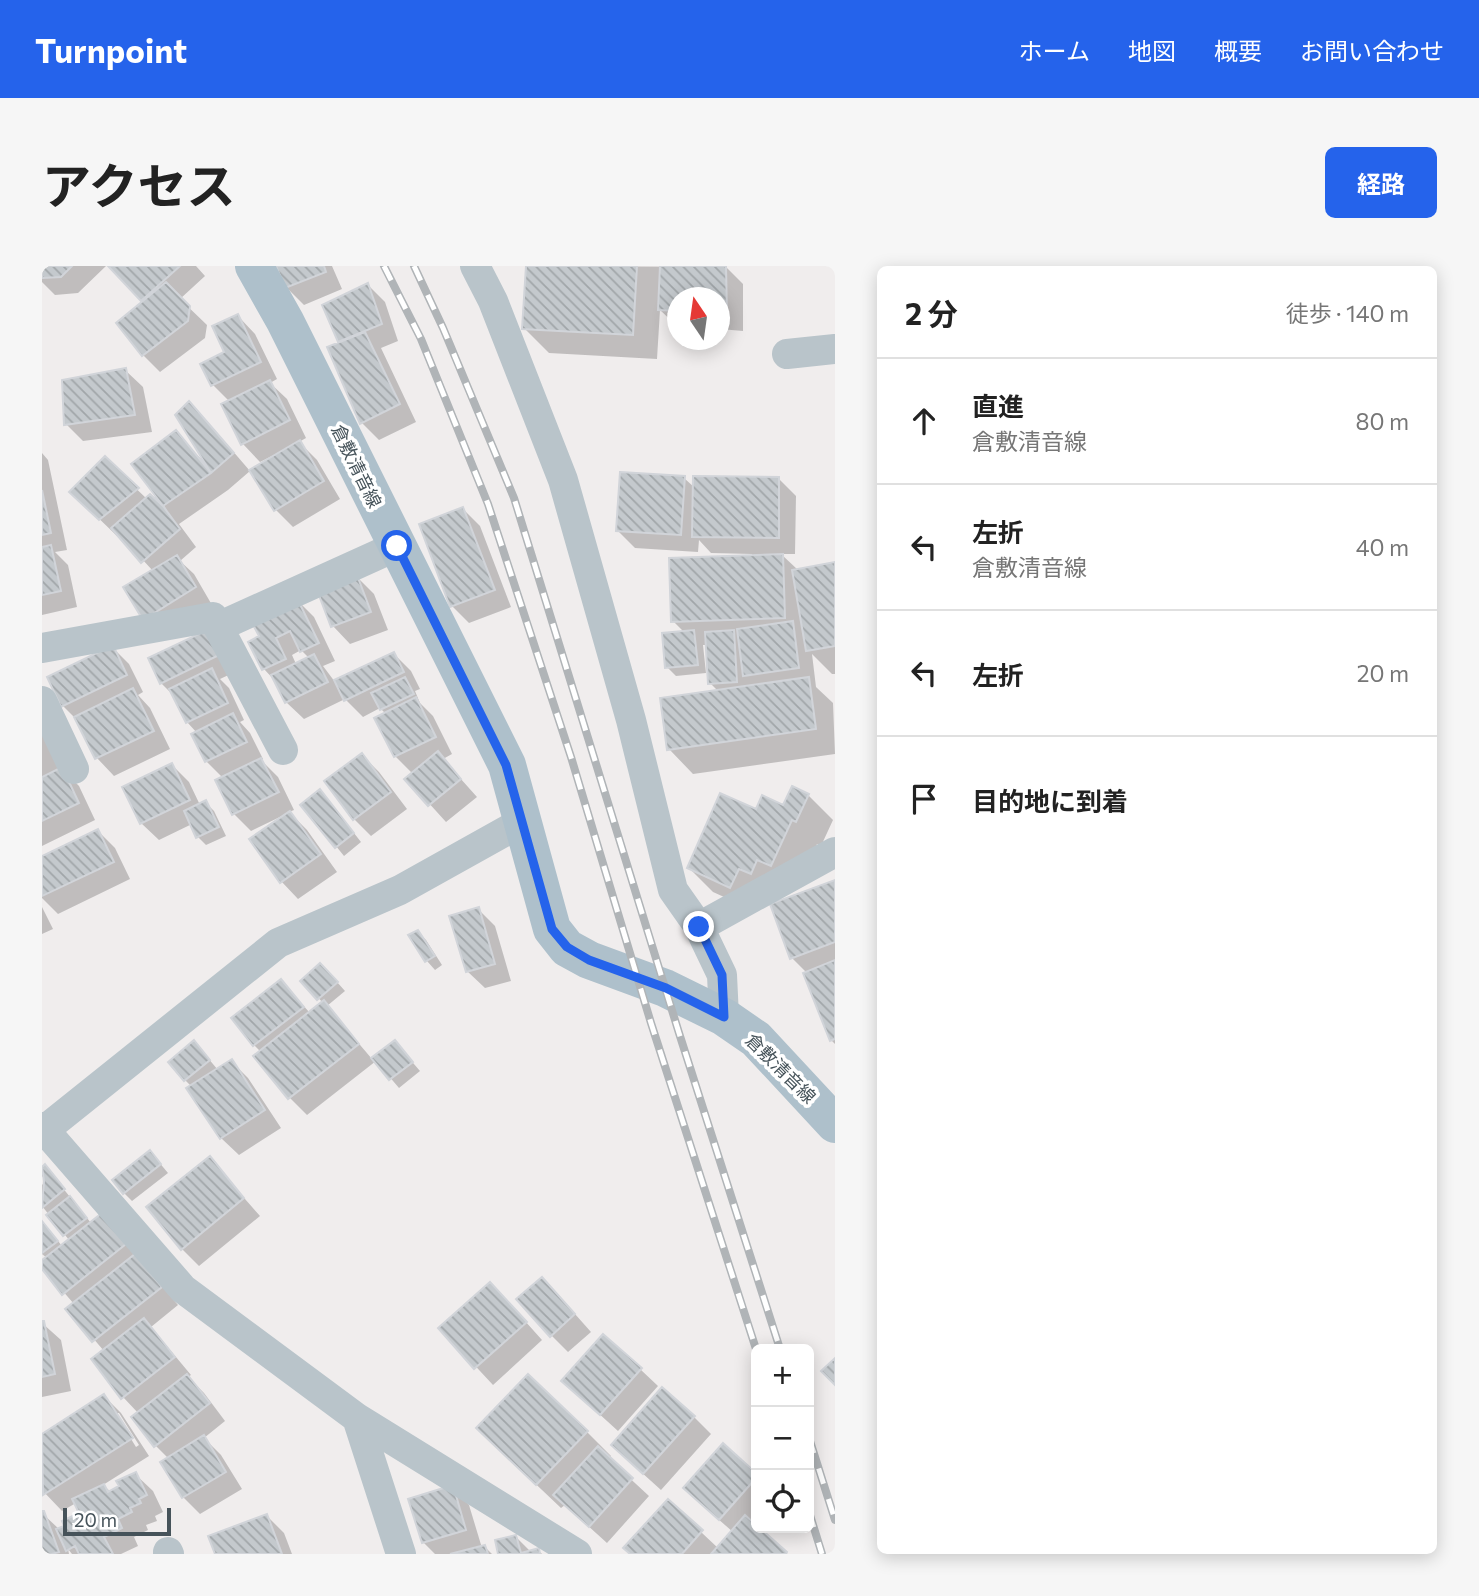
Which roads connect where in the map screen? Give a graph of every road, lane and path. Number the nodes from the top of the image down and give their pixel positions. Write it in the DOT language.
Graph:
graph roads {
  1 [pos="254,266"];
  2 [pos="475,266"];
  3 [pos="835,349"];
  4 [pos="787,354"];
  5 [pos="397,546"];
  6 [pos="218,627"];
  7 [pos="42,648"];
  8 [pos="42,701"];
  9 [pos="283,750"];
  10 [pos="74,769"];
  11 [pos="522,822"];
  12 [pos="835,852"];
  13 [pos="699,927"];
  14 [pos="724,1017"];
  15 [pos="835,1124"];
  16 [pos="43,1129"];
  17 [pos="357,1418"];
  18 [pos="401,1554"];
  19 [pos="577,1554"];
  1 -- 5 [label="main road, 倉敷清音線"];
  2 -- 13 [label="street"];
  3 -- 4 [label="street"];
  5 -- 6 [label="street"];
  5 -- 11 [label="main road, 倉敷清音線"];
  6 -- 7 [label="street"];
  6 -- 9 [label="street"];
  8 -- 10 [label="street"];
  11 -- 14 [label="main road, 倉敷清音線"];
  11 -- 16 [label="street"];
  12 -- 13 [label="street"];
  13 -- 14 [label="street"];
  14 -- 15 [label="main road, 倉敷清音線"];
  16 -- 17 [label="street"];
  17 -- 18 [label="street"];
  17 -- 19 [label="street"];
}
